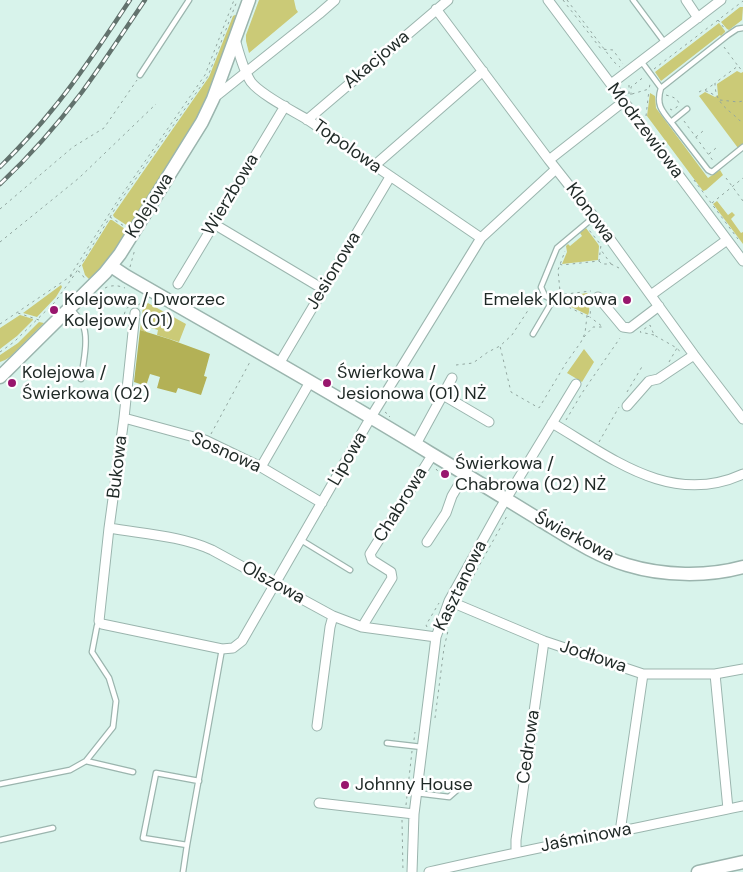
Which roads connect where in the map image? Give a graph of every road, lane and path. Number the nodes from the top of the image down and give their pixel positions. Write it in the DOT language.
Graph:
graph roads {
  1 [pos="189,0"];
  2 [pos="234,0"];
  3 [pos="237,0"];
  4 [pos="249,0"];
  5 [pos="335,0"];
  6 [pos="448,0"];
  7 [pos="548,0"];
  8 [pos="563,0"];
  9 [pos="567,0"];
  10 [pos="633,0"];
  11 [pos="686,0"];
  12 [pos="721,0"];
  13 [pos="743,0"];
  14 [pos="436,9"];
  15 [pos="698,18"];
  16 [pos="718,20"];
  17 [pos="743,28"];
  18 [pos="729,34"];
  19 [pos="235,39"];
  20 [pos="665,43"];
  21 [pos="722,45"];
  22 [pos="604,50"];
  23 [pos="641,61"];
  24 [pos="738,66"];
  25 [pos="483,71"];
  26 [pos="246,72"];
  27 [pos="650,72"];
  28 [pos="743,72"];
  29 [pos="626,73"];
  30 [pos="140,75"];
  31 [pos="654,78"];
  32 [pos="715,83"];
  33 [pos="611,84"];
  34 [pos="631,87"];
  35 [pos="661,88"];
  36 [pos="650,89"];
  37 [pos="704,90"];
  38 [pos="699,92"];
  39 [pos="665,95"];
  40 [pos="717,96"];
  41 [pos="625,97"];
  42 [pos="213,99"];
  43 [pos="719,100"];
  44 [pos="743,101"];
  45 [pos="156,104"];
  46 [pos="285,106"];
  47 [pos="668,108"];
  48 [pos="687,110"];
  49 [pos="646,117"];
  50 [pos="306,120"];
  51 [pos="683,120"];
  52 [pos="671,122"];
  53 [pos="743,124"];
  54 [pos="703,131"];
  55 [pos="696,137"];
  56 [pos="743,147"];
  57 [pos="716,148"];
  58 [pos="708,154"];
  59 [pos="549,160"];
  60 [pos="374,166"];
  61 [pos="718,167"];
  62 [pos="556,169"];
  63 [pos="390,178"];
  64 [pos="726,178"];
  65 [pos="743,178"];
  66 [pos="692,181"];
  67 [pos="732,187"];
  68 [pos="705,195"];
  69 [pos="743,201"];
  70 [pos="711,203"];
  71 [pos="0,209"];
  72 [pos="109,216"];
  73 [pos="594,216"];
  74 [pos="214,224"];
  75 [pos="585,224"];
  76 [pos="135,238"];
  77 [pos="481,238"];
  78 [pos="727,240"];
  79 [pos="0,242"];
  80 [pos="564,246"];
  81 [pos="600,249"];
  82 [pos="599,261"];
  83 [pos="743,261"];
  84 [pos="560,264"];
  85 [pos="111,266"];
  86 [pos="77,270"];
  87 [pos="131,270"];
  88 [pos="75,274"];
  89 [pos="70,276"];
  90 [pos="86,280"];
  91 [pos="178,284"];
  92 [pos="542,288"];
  93 [pos="323,289"];
  94 [pos="131,290"];
  95 [pos="590,291"];
  96 [pos="651,295"];
  97 [pos="598,297"];
  98 [pos="148,299"];
  99 [pos="556,300"];
  100 [pos="561,303"];
  101 [pos="660,306"];
  102 [pos="70,308"];
  103 [pos="134,308"];
  104 [pos="17,312"];
  105 [pos="587,316"];
  106 [pos="590,317"];
  107 [pos="37,320"];
  108 [pos="43,322"];
  109 [pos="0,324"];
  110 [pos="533,334"];
  111 [pos="654,335"];
  112 [pos="583,337"];
  113 [pos="620,338"];
  114 [pos="500,346"];
  115 [pos="677,349"];
  116 [pos="256,351"];
  117 [pos="0,352"];
  118 [pos="694,355"];
  119 [pos="22,356"];
  120 [pos="7,364"];
  121 [pos="279,364"];
  122 [pos="456,365"];
  123 [pos="643,365"];
  124 [pos="0,377"];
  125 [pos="452,378"];
  126 [pos="81,379"];
  127 [pos="310,382"];
  128 [pos="576,384"];
  129 [pos="442,396"];
  130 [pos="625,396"];
  131 [pos="623,405"];
  132 [pos="371,417"];
  133 [pos="124,418"];
  134 [pos="743,419"];
  135 [pos="489,422"];
  136 [pos="552,423"];
  137 [pos="561,428"];
  138 [pos="207,441"];
  139 [pos="416,444"];
  140 [pos="598,444"];
  141 [pos="433,454"];
  142 [pos="261,467"];
  143 [pos="465,474"];
  144 [pos="743,474"];
  145 [pos="506,499"];
  146 [pos="322,503"];
  147 [pos="508,513"];
  148 [pos="109,528"];
  149 [pos="301,540"];
  150 [pos="427,542"];
  151 [pos="743,567"];
  152 [pos="350,570"];
  153 [pos="274,585"];
  154 [pos="453,603"];
  155 [pos="333,616"];
  156 [pos="99,621"];
  157 [pos="449,624"];
  158 [pos="362,627"];
  159 [pos="436,637"];
  160 [pos="544,641"];
  161 [pos="222,649"];
  162 [pos="743,669"];
  163 [pos="643,674"];
  164 [pos="716,674"];
  165 [pos="434,723"];
  166 [pos="317,726"];
  167 [pos="416,727"];
  168 [pos="387,742"];
  169 [pos="417,747"];
  170 [pos="86,761"];
  171 [pos="133,772"];
  172 [pos="199,781"];
  173 [pos="0,784"];
  174 [pos="457,790"];
  175 [pos="416,793"];
  176 [pos="319,803"];
  177 [pos="743,806"];
  178 [pos="728,809"];
  179 [pos="410,813"];
  180 [pos="53,828"];
  181 [pos="620,832"];
  182 [pos="0,840"];
  183 [pos="187,845"];
  184 [pos="516,852"];
  185 [pos="743,862"];
  186 [pos="183,872"];
  187 [pos="403,872"];
  188 [pos="412,872"];
  189 [pos="429,872"];
  190 [pos="698,872"];
  1 -- 30 [label="lane"];
  2 -- 72 [label="path"];
  3 -- 72 [label="path"];
  4 -- 19 [label="street, Kolejowa"];
  5 -- 26 [label="street"];
  6 -- 14 [label="street, Akacjowa"];
  7 -- 33 [label="street, Modrzewiowa"];
  8 -- 22 [label="path"];
  9 -- 22 [label="path"];
  10 -- 20 [label="lane"];
  11 -- 15 [label="street"];
  12 -- 15 [label="street"];
  13 -- 16 [label="path"];
  14 -- 25 [label="street, Klonowa"];
  14 -- 50 [label="street, Akacjowa"];
  15 -- 20 [label="street"];
  16 -- 18 [label="path"];
  16 -- 27 [label="path"];
  17 -- 18 [label="lane"];
  18 -- 35 [label="lane"];
  19 -- 26 [label="street, Topolowa"];
  19 -- 42 [label="street, Kolejowa"];
  20 -- 23 [label="street"];
  21 -- 24 [label="path"];
  22 -- 29 [label="path"];
  22 -- 29 [label="path"];
  23 -- 27 [label="lane"];
  23 -- 29 [label="street"];
  24 -- 28 [label="path"];
  24 -- 32 [label="path"];
  25 -- 59 [label="street, Klonowa"];
  25 -- 60 [label="street"];
  26 -- 42 [label="street"];
  26 -- 46 [label="street, Topolowa"];
  27 -- 31 [label="lane"];
  27 -- 34 [label="path"];
  29 -- 33 [label="street"];
  29 -- 41 [label="path"];
  30 -- 71 [label="path"];
  31 -- 35 [label="lane"];
  31 -- 36 [label="path"];
  32 -- 37 [label="path"];
  32 -- 40 [label="path"];
  33 -- 41 [label="street, Modrzewiowa"];
  35 -- 52 [label="lane"];
  36 -- 41 [label="path"];
  36 -- 49 [label="path"];
  37 -- 38 [label="path"];
  37 -- 40 [label="path"];
  39 -- 47 [label="path"];
  40 -- 43 [label="path"];
  41 -- 59 [label="street"];
  41 -- 78 [label="street, Modrzewiowa"];
  42 -- 76 [label="street, Kolejowa"];
  43 -- 44 [label="path"];
  43 -- 53 [label="path"];
  45 -- 79 [label="path"];
  46 -- 50 [label="street, Topolowa"];
  46 -- 74 [label="street, Wierzbowa"];
  48 -- 52 [label="lane"];
  50 -- 60 [label="street, Topolowa"];
  51 -- 55 [label="path"];
  52 -- 61 [label="lane"];
  54 -- 55 [label="path"];
  55 -- 58 [label="path"];
  56 -- 61 [label="lane"];
  57 -- 58 [label="path"];
  58 -- 61 [label="path"];
  59 -- 62 [label="street, Klonowa"];
  60 -- 63 [label="street, Topolowa"];
  62 -- 73 [label="street, Klonowa"];
  62 -- 77 [label="street, Lipowa"];
  63 -- 77 [label="street, Topolowa"];
  63 -- 93 [label="street, Jesionowa"];
  64 -- 67 [label="path"];
  65 -- 67 [label="path"];
  66 -- 70 [label="path"];
  67 -- 69 [label="path"];
  67 -- 70 [label="path"];
  68 -- 70 [label="path"];
  72 -- 76 [label="path"];
  72 -- 86 [label="path"];
  72 -- 89 [label="path"];
  73 -- 75 [label="lane"];
  73 -- 96 [label="street, Klonowa"];
  74 -- 91 [label="street, Wierzbowa"];
  74 -- 93 [label="street"];
  75 -- 81 [label="path"];
  75 -- 92 [label="lane"];
  76 -- 85 [label="street, Kolejowa"];
  76 -- 87 [label="path"];
  77 -- 132 [label="street, Lipowa"];
  78 -- 83 [label="street, Modrzewiowa"];
  78 -- 96 [label="street"];
  80 -- 84 [label="path"];
  81 -- 82 [label="path"];
  81 -- 82 [label="path"];
  82 -- 84 [label="path"];
  84 -- 100 [label="path"];
  85 -- 102 [label="street, Kolejowa"];
  85 -- 116 [label="street, Świerkowa"];
  86 -- 88 [label="path"];
  86 -- 90 [label="path"];
  88 -- 89 [label="path"];
  88 -- 107 [label="path"];
  89 -- 104 [label="path"];
  92 -- 110 [label="lane"];
  92 -- 114 [label="path"];
  93 -- 121 [label="street, Jesionowa"];
  94 -- 103 [label="path"];
  95 -- 106 [label="path"];
  96 -- 101 [label="street, Klonowa"];
  97 -- 101 [label="street"];
  98 -- 103 [label="path"];
  99 -- 100 [label="path"];
  100 -- 105 [label="path"];
  101 -- 118 [label="street, Klonowa"];
  102 -- 119 [label="street, Kolejowa"];
  102 -- 126 [label="lane"];
  103 -- 133 [label="street, Bukowa"];
  104 -- 107 [label="path"];
  104 -- 109 [label="path"];
  105 -- 106 [label="path"];
  105 -- 112 [label="path"];
  106 -- 112 [label="path"];
  107 -- 108 [label="path"];
  107 -- 117 [label="path"];
  111 -- 111 [label="path"];
  111 -- 115 [label="path"];
  112 -- 114 [label="path"];
  113 -- 137 [label="path"];
  114 -- 122 [label="path"];
  116 -- 121 [label="street, Świerkowa"];
  116 -- 138 [label="path"];
  118 -- 131 [label="street"];
  118 -- 134 [label="street, Klonowa"];
  119 -- 120 [label="lane"];
  119 -- 124 [label="street, Kolejowa"];
  121 -- 127 [label="street, Świerkowa"];
  123 -- 130 [label="path"];
  125 -- 129 [label="street"];
  127 -- 132 [label="street, Świerkowa"];
  127 -- 142 [label="street"];
  128 -- 136 [label="street, Kasztanowa"];
  129 -- 135 [label="street"];
  129 -- 139 [label="street"];
  131 -- 140 [label="path"];
  132 -- 139 [label="street, Świerkowa"];
  132 -- 146 [label="street, Lipowa"];
  133 -- 138 [label="street, Sosnowa"];
  133 -- 148 [label="street, Bukowa"];
  136 -- 137 [label="street"];
  136 -- 145 [label="street, Kasztanowa"];
  137 -- 144 [label="street"];
  138 -- 142 [label="street, Sosnowa"];
  139 -- 141 [label="street, Świerkowa"];
  141 -- 143 [label="street, Świerkowa"];
  141 -- 158 [label="street, Chabrowa"];
  142 -- 146 [label="street, Sosnowa"];
  143 -- 145 [label="street, Świerkowa"];
  143 -- 150 [label="street"];
  145 -- 151 [label="street, Świerkowa"];
  145 -- 154 [label="street, Kasztanowa"];
  146 -- 149 [label="street, Lipowa"];
  147 -- 154 [label="path"];
  148 -- 153 [label="street, Olszowa"];
  148 -- 156 [label="street, Bukowa"];
  149 -- 152 [label="lane"];
  149 -- 153 [label="street, Lipowa"];
  153 -- 155 [label="street, Olszowa"];
  153 -- 161 [label="street, Lipowa"];
  154 -- 159 [label="street, Kasztanowa"];
  154 -- 160 [label="street, Jodłowa"];
  155 -- 158 [label="street, Olszowa"];
  155 -- 166 [label="street"];
  156 -- 161 [label="street"];
  156 -- 170 [label="lane"];
  157 -- 165 [label="path"];
  158 -- 159 [label="street, Olszowa"];
  159 -- 169 [label="street, Kasztanowa"];
  160 -- 163 [label="street, Jodłowa"];
  160 -- 184 [label="street, Cedrowa"];
  161 -- 172 [label="lane"];
  162 -- 164 [label="street, Jodłowa"];
  163 -- 164 [label="street, Jodłowa"];
  163 -- 181 [label="street"];
  164 -- 178 [label="street"];
  167 -- 169 [label="path"];
  168 -- 169 [label="lane"];
  169 -- 175 [label="street, Kasztanowa"];
  169 -- 179 [label="path"];
  170 -- 171 [label="lane"];
  170 -- 173 [label="lane"];
  172 -- 183 [label="lane"];
  172 -- 183 [label="lane"];
  174 -- 175 [label="lane"];
  175 -- 179 [label="street, Kasztanowa"];
  176 -- 179 [label="street"];
  177 -- 178 [label="street, Jaśminowa"];
  178 -- 181 [label="street, Jaśminowa"];
  179 -- 187 [label="path"];
  179 -- 188 [label="street, Kasztanowa"];
  180 -- 182 [label="lane"];
  181 -- 184 [label="street, Jaśminowa"];
  183 -- 186 [label="lane"];
  184 -- 189 [label="street, Jaśminowa"];
  185 -- 190 [label="street"];
}
